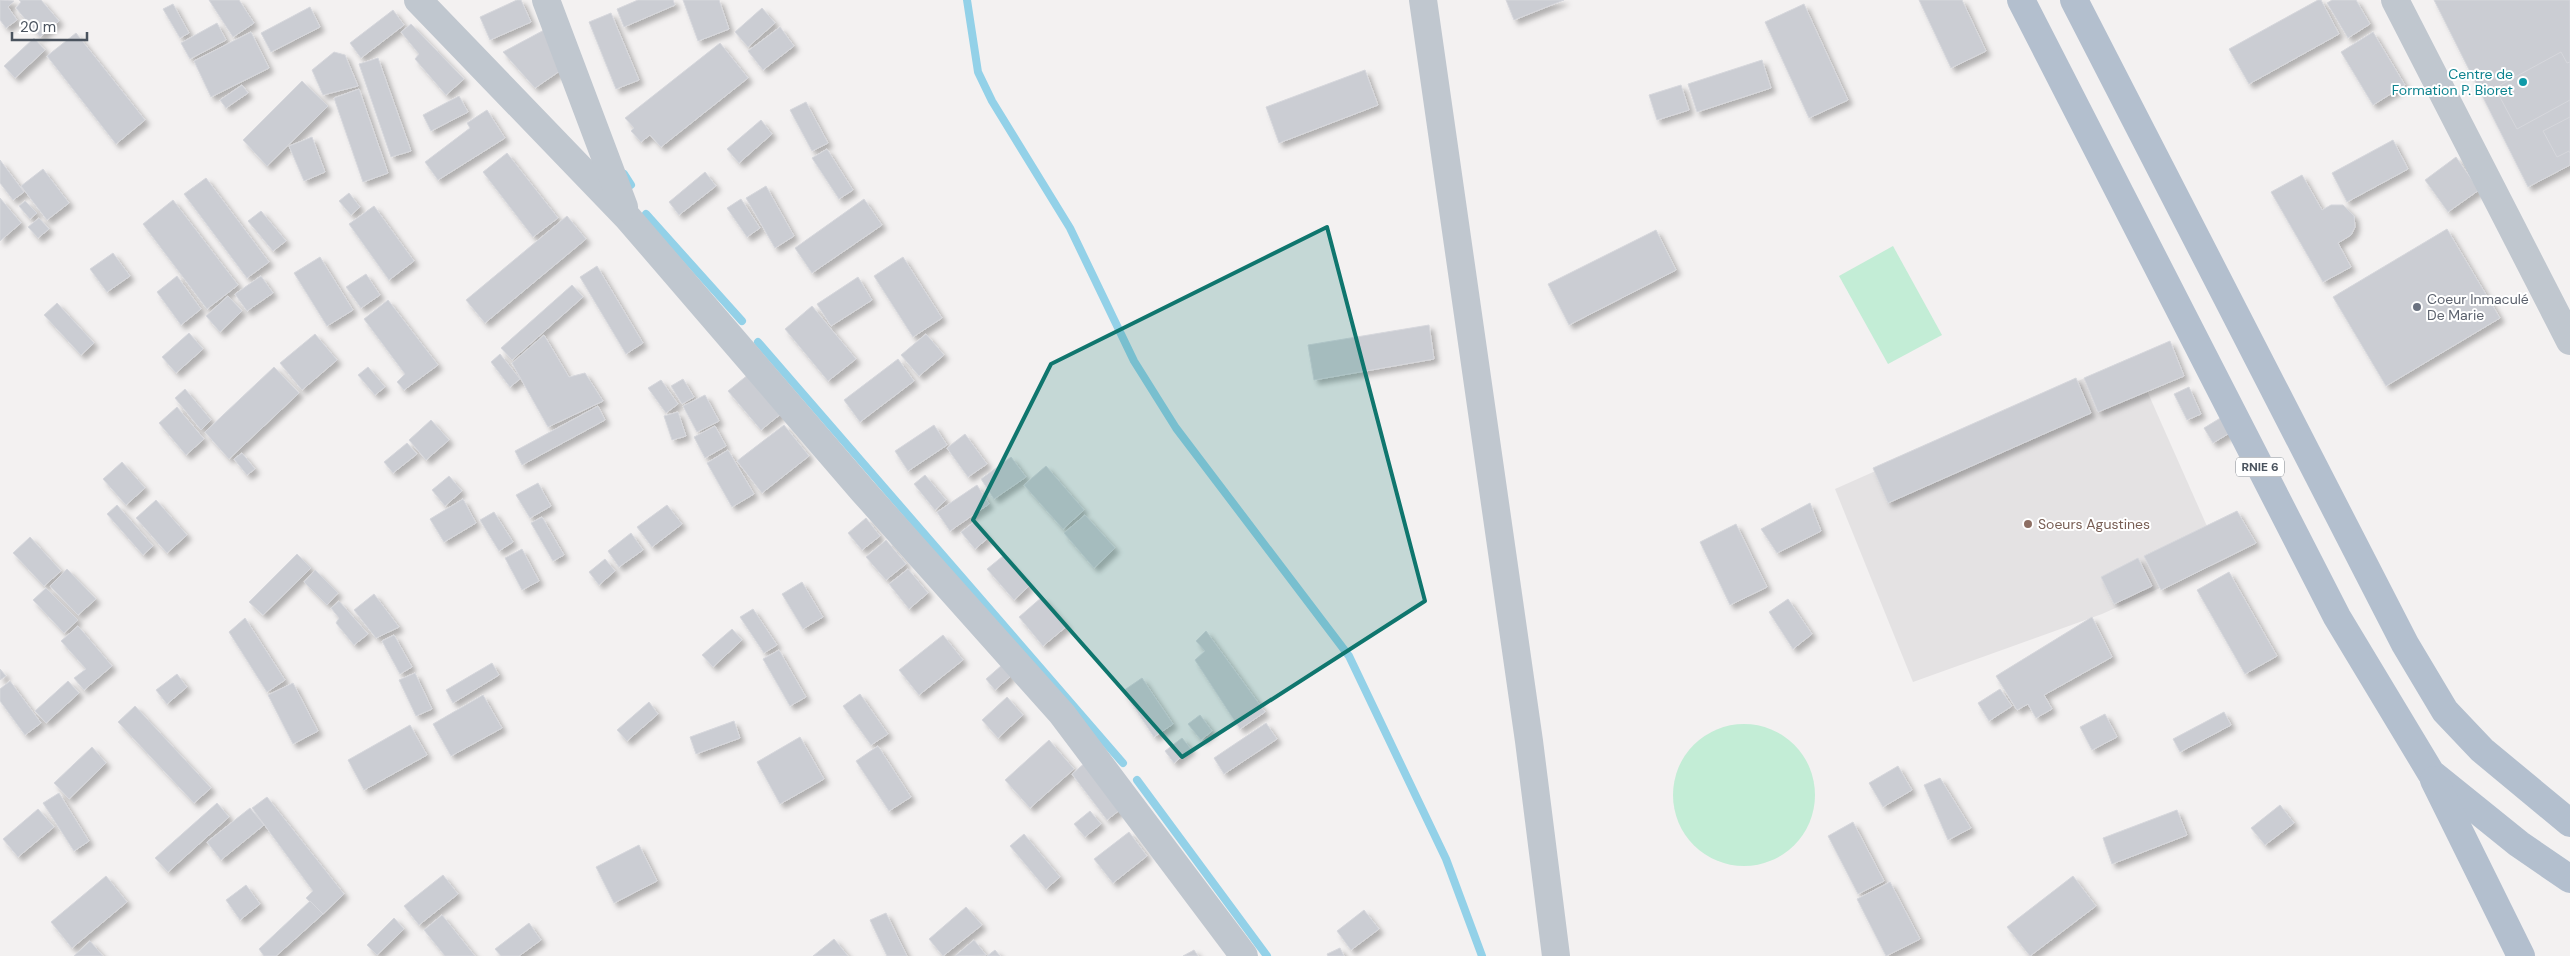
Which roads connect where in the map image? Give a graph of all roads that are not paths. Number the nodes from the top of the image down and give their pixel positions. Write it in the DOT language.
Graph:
graph roads {
  1 [pos="418,0"];
  2 [pos="546,0"];
  3 [pos="1422,0"];
  4 [pos="2021,0"];
  5 [pos="2074,0"];
  6 [pos="2395,0"];
  7 [pos="628,218"];
  8 [pos="2570,341"];
  9 [pos="2431,773"];
  10 [pos="2570,823"];
  11 [pos="2570,879"];
  12 [pos="1244,956"];
  13 [pos="1556,956"];
  14 [pos="2521,956"];
  1 -- 7 [label="street"];
  2 -- 7 [label="street"];
  3 -- 13 [label="street"];
  4 -- 9 [label="main road, RNIE 6"];
  5 -- 10 [label="main road"];
  6 -- 8 [label="street"];
  7 -- 12 [label="street"];
  9 -- 11 [label="main road, RNIE 6"];
  9 -- 14 [label="main road"];
}
